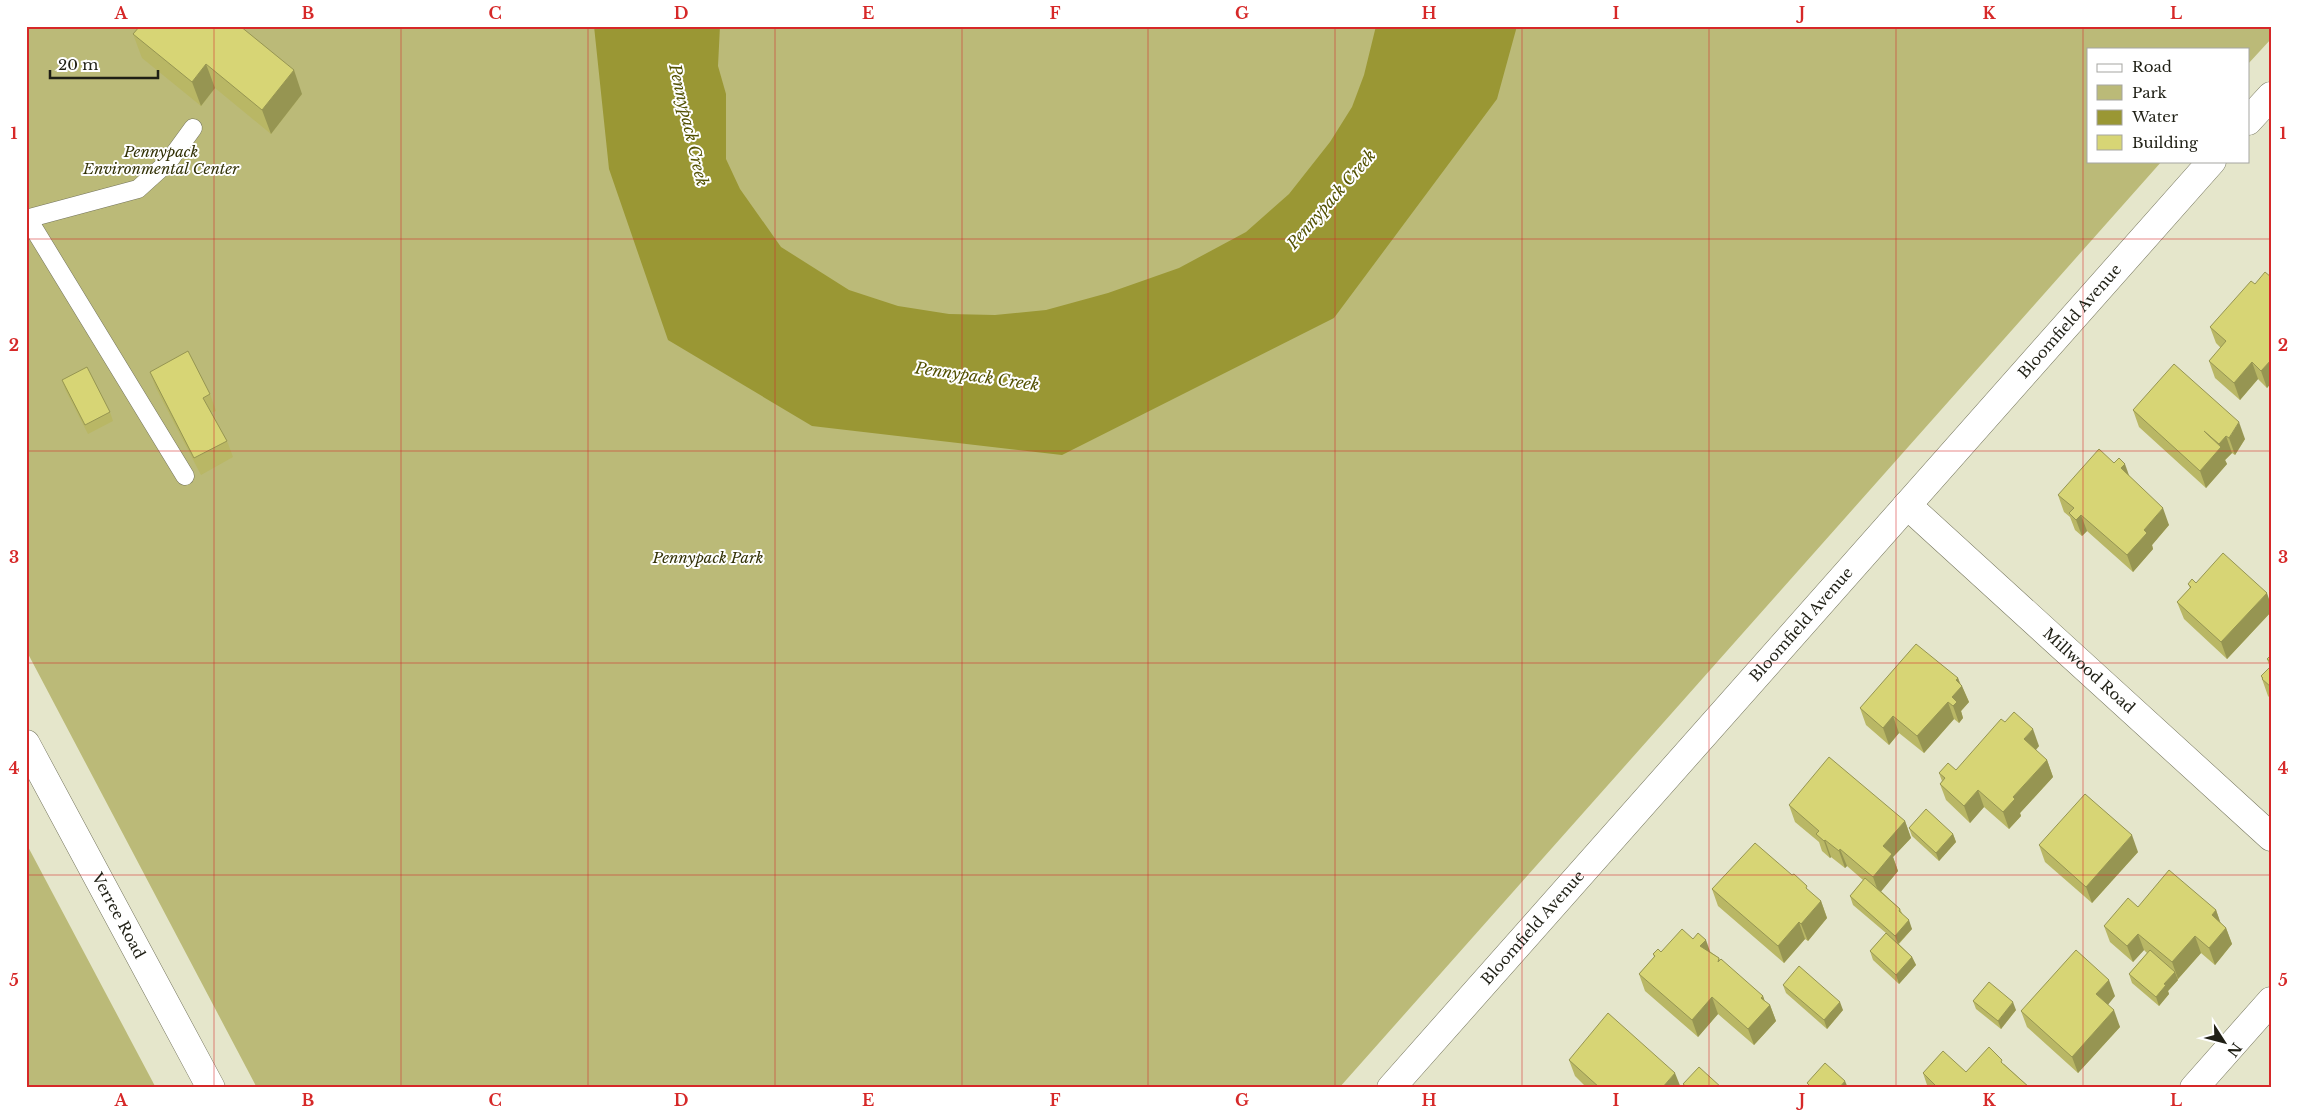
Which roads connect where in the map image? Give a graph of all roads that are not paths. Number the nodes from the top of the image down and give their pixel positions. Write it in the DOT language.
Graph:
graph roads {
  1 [pos="2271,96"];
  2 [pos="2250,119"];
  3 [pos="193,128"];
  4 [pos="2211,162"];
  5 [pos="27,219"];
  6 [pos="185,476"];
  7 [pos="1907,505"];
  8 [pos="26,744"];
  9 [pos="2271,837"];
  10 [pos="2271,1002"];
  11 [pos="211,1088"];
  12 [pos="1390,1088"];
  13 [pos="2194,1088"];
  1 -- 2 [label="street"];
  3 -- 5 [label="lane"];
  4 -- 7 [label="street, Bloomfield Avenue"];
  5 -- 6 [label="lane"];
  7 -- 9 [label="street, Millwood Road"];
  7 -- 12 [label="street, Bloomfield Avenue"];
  8 -- 11 [label="street, Verree Road"];
  10 -- 13 [label="street"];
}
